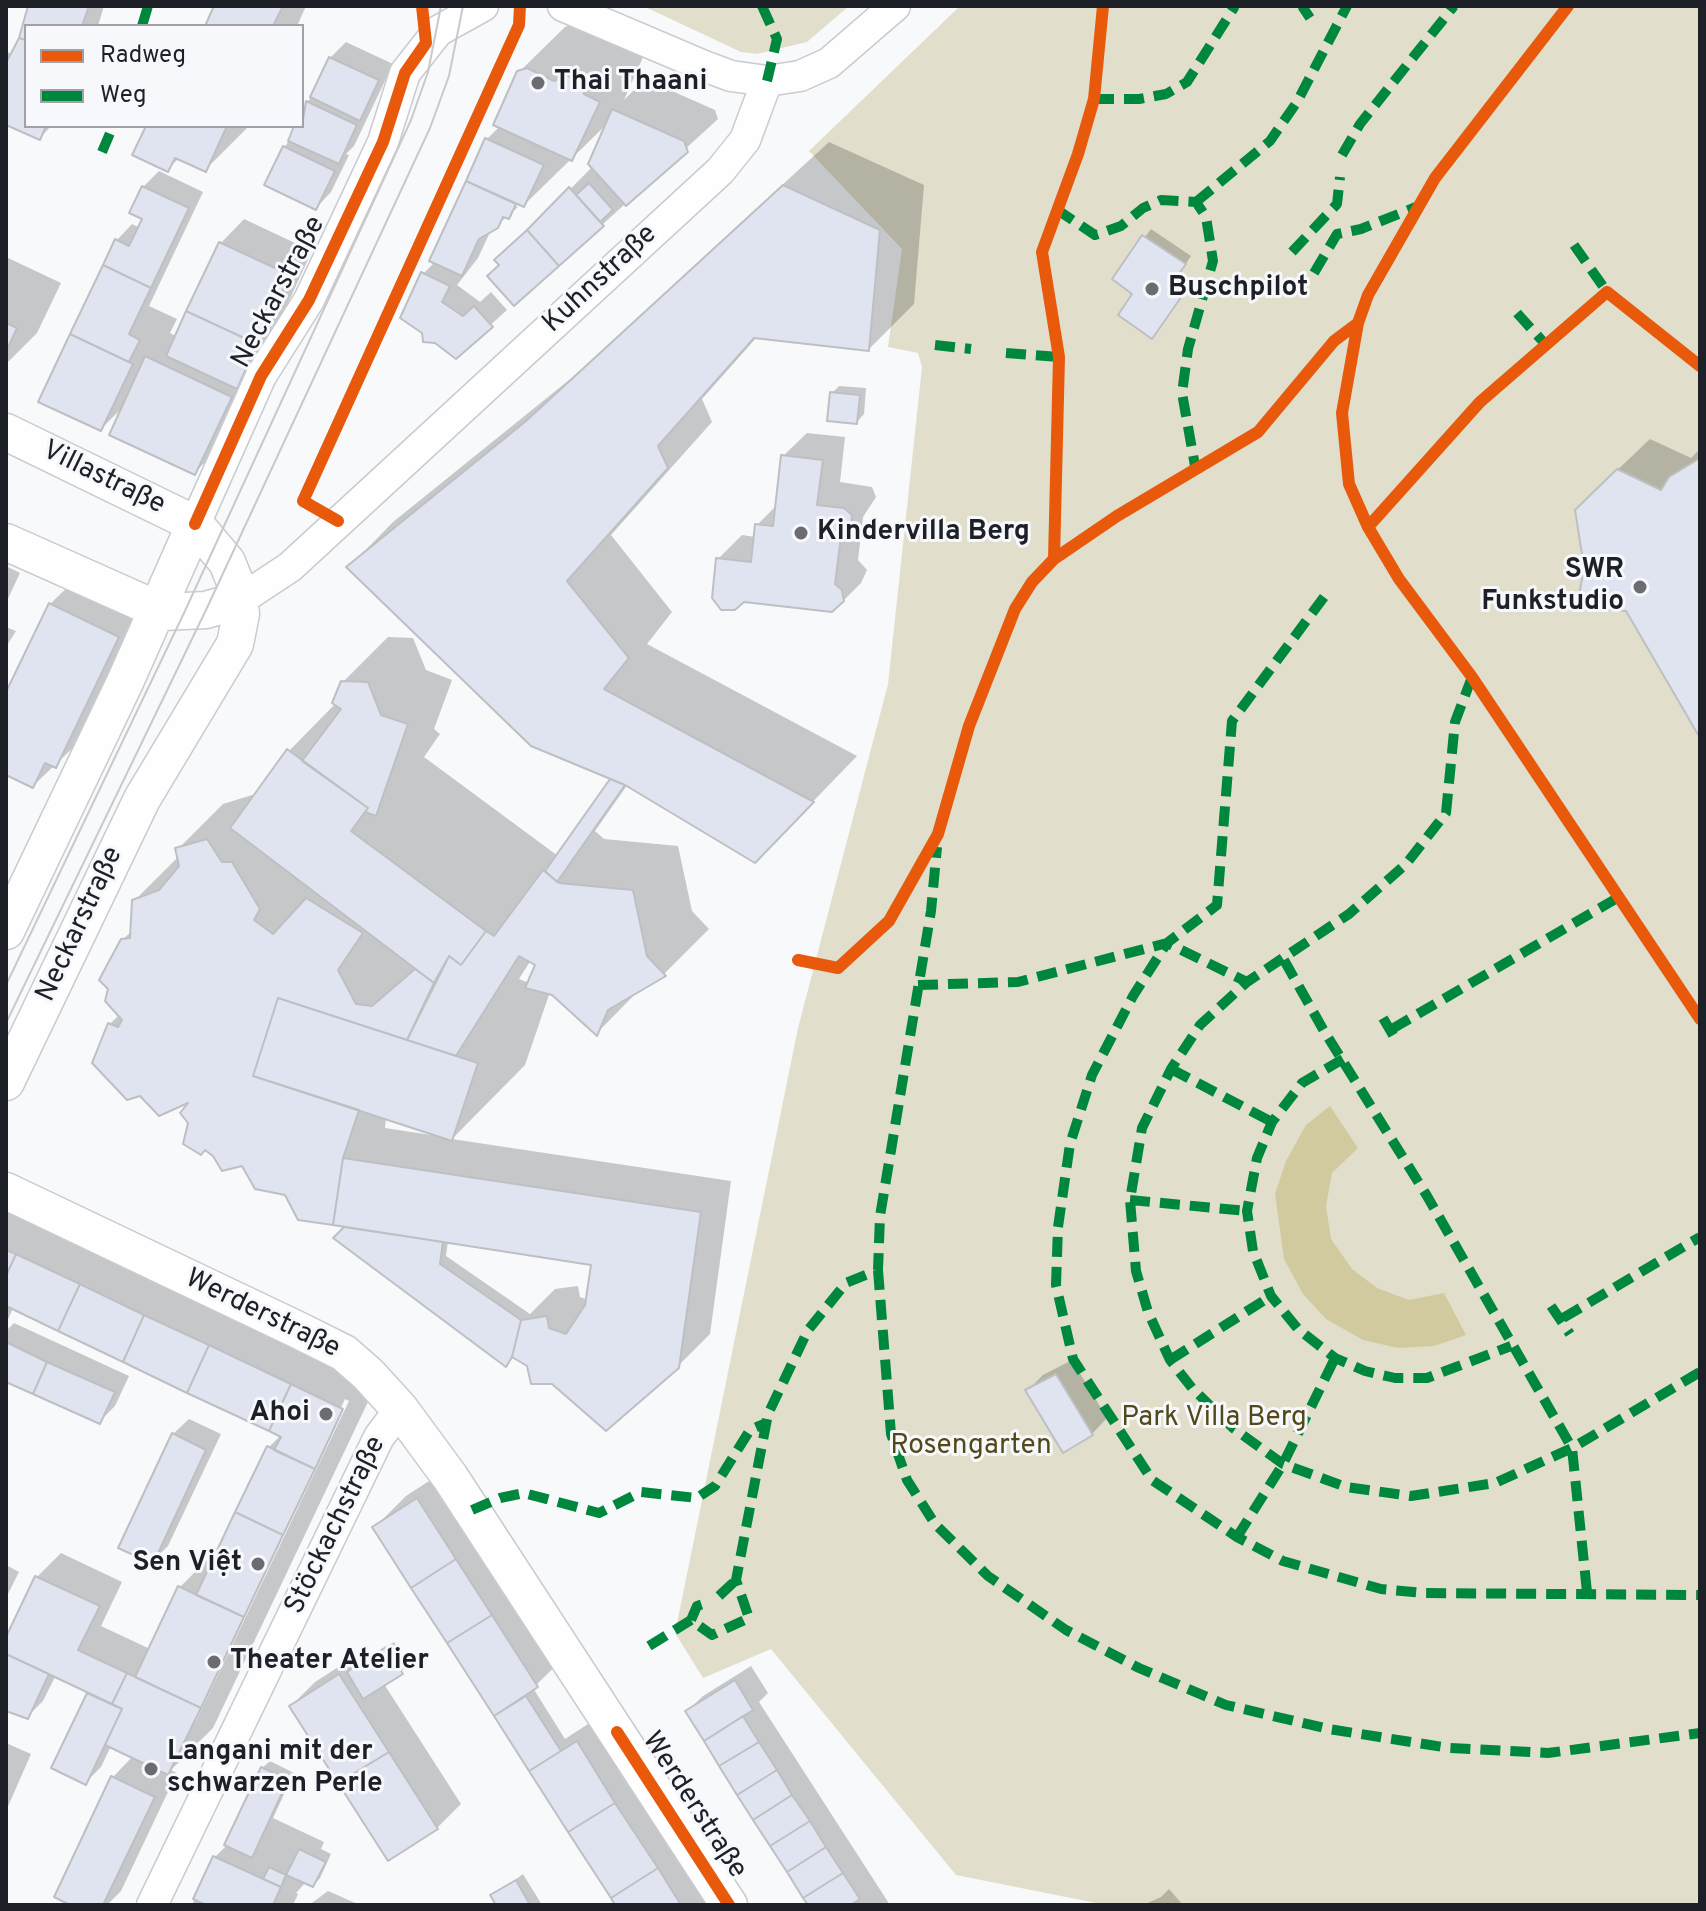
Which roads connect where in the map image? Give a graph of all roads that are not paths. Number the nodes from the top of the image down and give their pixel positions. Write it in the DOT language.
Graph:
graph roads {
  1 [pos="483,6"];
  2 [pos="563,6"];
  3 [pos="895,6"];
  4 [pos="767,81"];
  5 [pos="6,432"];
  6 [pos="195,524"];
  7 [pos="6,542"];
  8 [pos="240,600"];
  9 [pos="157,610"];
  10 [pos="6,931"];
  11 [pos="6,1082"];
  12 [pos="6,1191"];
  13 [pos="400,1409"];
  14 [pos="152,1905"];
  15 [pos="729,1905"];
  1 -- 6 [label="street, Neckarstraße"];
  2 -- 4 [label="street"];
  3 -- 4 [label="street"];
  4 -- 8 [label="street, Kuhnstraße"];
  5 -- 6 [label="street, Villastraße"];
  6 -- 8 [label="street, Villastraße"];
  6 -- 9 [label="street, Neckarstraße"];
  7 -- 9 [label="street"];
  8 -- 9 [label="street"];
  8 -- 11 [label="street, Neckarstraße"];
  9 -- 10 [label="street, Neckarstraße"];
  12 -- 13 [label="street, Werderstraße"];
  13 -- 14 [label="street, Stöckachstraße"];
  13 -- 15 [label="street, Werderstraße"];
}
